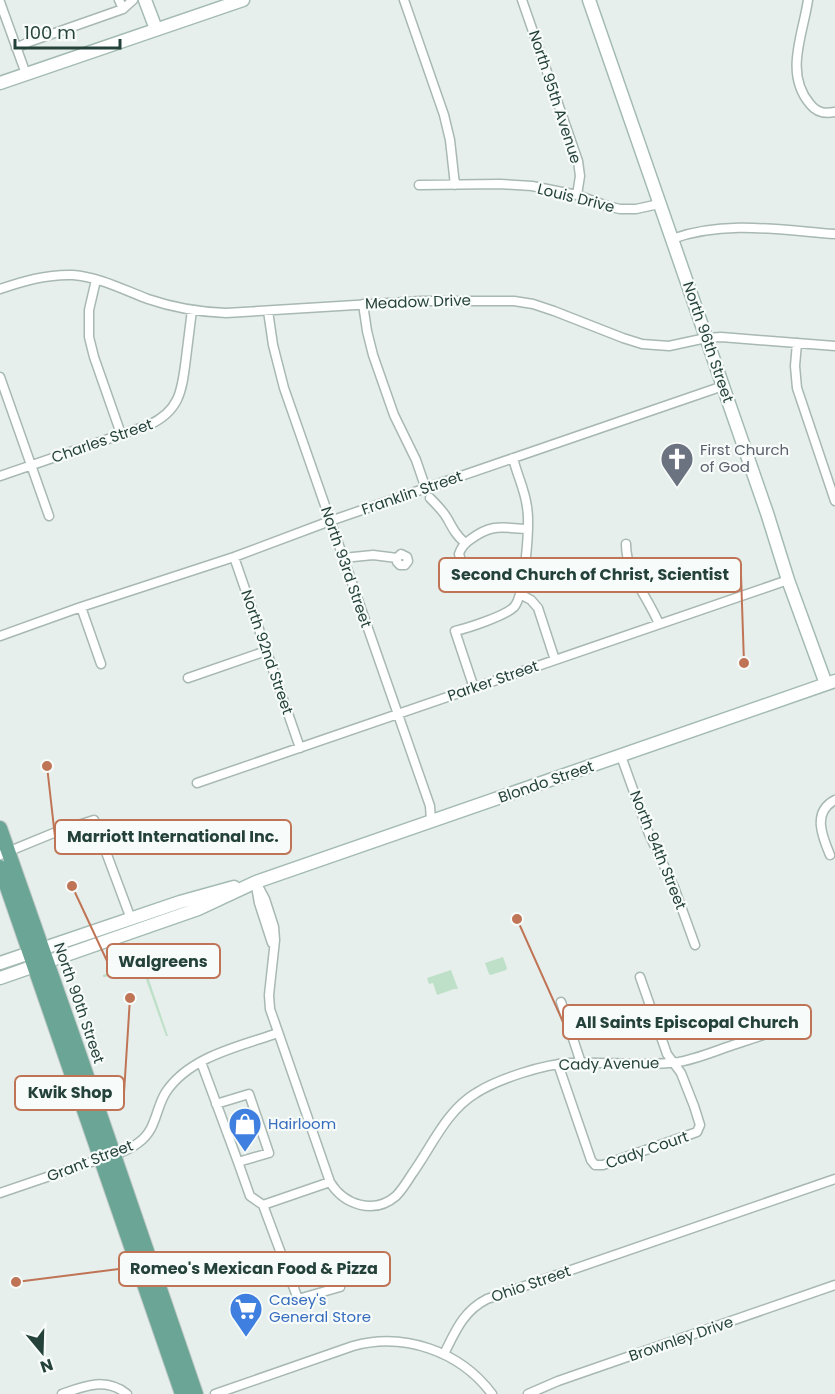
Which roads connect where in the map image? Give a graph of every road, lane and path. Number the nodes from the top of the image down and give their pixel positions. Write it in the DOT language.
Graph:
graph roads {
  1 [pos="118,0"];
  2 [pos="133,0"];
  3 [pos="145,0"];
  4 [pos="243,0"];
  5 [pos="404,0"];
  6 [pos="522,0"];
  7 [pos="589,0"];
  8 [pos="808,0"];
  9 [pos="0,2"];
  10 [pos="123,9"];
  11 [pos="156,29"];
  12 [pos="16,48"];
  13 [pos="26,74"];
  14 [pos="0,83"];
  15 [pos="835,112"];
  16 [pos="419,185"];
  17 [pos="455,185"];
  18 [pos="577,195"];
  19 [pos="659,204"];
  20 [pos="835,234"];
  21 [pos="672,239"];
  22 [pos="96,280"];
  23 [pos="0,289"];
  24 [pos="363,304"];
  25 [pos="192,310"];
  26 [pos="268,311"];
  27 [pos="706,339"];
  28 [pos="797,343"];
  29 [pos="835,346"];
  30 [pos="0,377"];
  31 [pos="723,386"];
  32 [pos="121,434"];
  33 [pos="513,458"];
  34 [pos="31,465"];
  35 [pos="0,476"];
  36 [pos="426,489"];
  37 [pos="430,498"];
  38 [pos="835,501"];
  39 [pos="49,516"];
  40 [pos="330,521"];
  41 [pos="528,530"];
  42 [pos="465,543"];
  43 [pos="626,544"];
  44 [pos="234,557"];
  45 [pos="343,558"];
  46 [pos="397,558"];
  47 [pos="788,580"];
  48 [pos="468,584"];
  49 [pos="520,594"];
  50 [pos="81,607"];
  51 [pos="659,624"];
  52 [pos="0,636"];
  53 [pos="266,651"];
  54 [pos="555,660"];
  55 [pos="101,664"];
  56 [pos="188,678"];
  57 [pos="831,682"];
  58 [pos="474,688"];
  59 [pos="397,714"];
  60 [pos="300,748"];
  61 [pos="621,756"];
  62 [pos="197,783"];
  63 [pos="835,800"];
  64 [pos="431,821"];
  65 [pos="0,828"];
  66 [pos="4,854"];
  67 [pos="830,855"];
  68 [pos="0,867"];
  69 [pos="256,882"];
  70 [pos="131,919"];
  71 [pos="695,945"];
  72 [pos="39,957"];
  73 [pos="0,963"];
  74 [pos="640,977"];
  75 [pos="0,978"];
  76 [pos="561,1002"];
  77 [pos="800,1022"];
  78 [pos="278,1033"];
  79 [pos="201,1062"];
  80 [pos="674,1062"];
  81 [pos="580,1063"];
  82 [pos="558,1064"];
  83 [pos="216,1104"];
  84 [pos="107,1156"];
  85 [pos="238,1162"];
  86 [pos="835,1179"];
  87 [pos="332,1184"];
  88 [pos="0,1193"];
  89 [pos="263,1205"];
  90 [pos="835,1285"];
  91 [pos="340,1287"];
  92 [pos="444,1354"];
  93 [pos="62,1394"];
  94 [pos="127,1394"];
  95 [pos="182,1394"];
  96 [pos="196,1394"];
  97 [pos="215,1394"];
  98 [pos="492,1394"];
  99 [pos="528,1394"];
  1 -- 10 [label="street"];
  2 -- 10 [label="street"];
  3 -- 11 [label="main road"];
  4 -- 11 [label="main road"];
  5 -- 17 [label="street"];
  6 -- 18 [label="street, North 95th Avenue"];
  7 -- 19 [label="main road, North 96th Street"];
  8 -- 15 [label="street"];
  9 -- 12 [label="street"];
  10 -- 12 [label="street"];
  11 -- 13 [label="main road"];
  12 -- 13 [label="street"];
  13 -- 14 [label="main road"];
  16 -- 17 [label="street, Louis Drive"];
  17 -- 18 [label="street, Louis Drive"];
  18 -- 19 [label="street, Louis Drive"];
  19 -- 21 [label="main road, North 96th Street"];
  20 -- 21 [label="street"];
  21 -- 27 [label="main road, North 96th Street"];
  22 -- 23 [label="street, Meadow Drive"];
  22 -- 25 [label="street, Meadow Drive"];
  22 -- 32 [label="street"];
  24 -- 26 [label="street, Meadow Drive"];
  24 -- 27 [label="street, Meadow Drive"];
  24 -- 36 [label="street"];
  25 -- 26 [label="street, Meadow Drive"];
  25 -- 32 [label="street, Charles Street"];
  26 -- 40 [label="street, North 93rd Street"];
  27 -- 28 [label="street, Meadow Drive"];
  27 -- 31 [label="main road, North 96th Street"];
  28 -- 29 [label="street, Meadow Drive"];
  28 -- 38 [label="street"];
  30 -- 34 [label="street"];
  31 -- 33 [label="street, Franklin Street"];
  31 -- 47 [label="main road, North 96th Street"];
  32 -- 34 [label="street, Charles Street"];
  33 -- 36 [label="street, Franklin Street"];
  33 -- 41 [label="street"];
  34 -- 35 [label="street, Charles Street"];
  34 -- 39 [label="street"];
  36 -- 40 [label="street, Franklin Street"];
  37 -- 42 [label="street"];
  40 -- 44 [label="street, Franklin Street"];
  40 -- 45 [label="street, North 93rd Street"];
  41 -- 42 [label="street"];
  41 -- 49 [label="street"];
  42 -- 48 [label="street"];
  43 -- 51 [label="street"];
  44 -- 50 [label="street, Franklin Street"];
  44 -- 53 [label="street, North 92nd Street"];
  45 -- 46 [label="street"];
  45 -- 59 [label="street, North 93rd Street"];
  47 -- 51 [label="street, Parker Street"];
  47 -- 57 [label="main road, North 96th Street"];
  49 -- 54 [label="street"];
  49 -- 58 [label="street"];
  50 -- 52 [label="street, Franklin Street"];
  50 -- 55 [label="street"];
  51 -- 54 [label="street, Parker Street"];
  53 -- 56 [label="street"];
  53 -- 60 [label="street, North 92nd Street"];
  54 -- 58 [label="street, Parker Street"];
  57 -- 61 [label="main road, Blondo Street"];
  58 -- 59 [label="street, Parker Street"];
  59 -- 60 [label="street, Parker Street"];
  59 -- 64 [label="street, North 93rd Street"];
  60 -- 62 [label="street, Parker Street"];
  61 -- 64 [label="main road, Blondo Street"];
  61 -- 71 [label="street, North 94th Street"];
  63 -- 67 [label="street"];
  64 -- 69 [label="main road, Blondo Street"];
  65 -- 66 [label="main road, North 90th Street"];
  66 -- 70 [label="street"];
  66 -- 72 [label="main road, North 90th Street"];
  68 -- 72 [label="main road, North 90th Street"];
  69 -- 70 [label="main road, Blondo Street"];
  69 -- 72 [label="main road, Blondo Street"];
  69 -- 78 [label="street"];
  70 -- 72 [label="main road, Blondo Street"];
  72 -- 73 [label="main road, Blondo Street"];
  72 -- 75 [label="main road, Blondo Street"];
  72 -- 84 [label="main road, North 90th Street"];
  74 -- 80 [label="street"];
  76 -- 81 [label="street"];
  77 -- 80 [label="street, Cady Avenue"];
  78 -- 79 [label="street, Grant Street"];
  78 -- 87 [label="street"];
  79 -- 83 [label="street"];
  79 -- 84 [label="street, Grant Street"];
  80 -- 81 [label="street, Cady Avenue"];
  80 -- 82 [label="street, Cady Court"];
  81 -- 82 [label="street, Cady Avenue"];
  82 -- 87 [label="street, Cady Avenue"];
  83 -- 85 [label="street"];
  83 -- 85 [label="street"];
  84 -- 88 [label="street, Grant Street"];
  84 -- 95 [label="main road, North 90th Street"];
  84 -- 96 [label="main road, North 90th Street"];
  85 -- 89 [label="street"];
  86 -- 92 [label="street, Ohio Street"];
  87 -- 89 [label="street"];
  89 -- 91 [label="street"];
  90 -- 99 [label="street, Brownley Drive"];
  92 -- 97 [label="street"];
  92 -- 98 [label="street"];
  93 -- 94 [label="street"];
}
